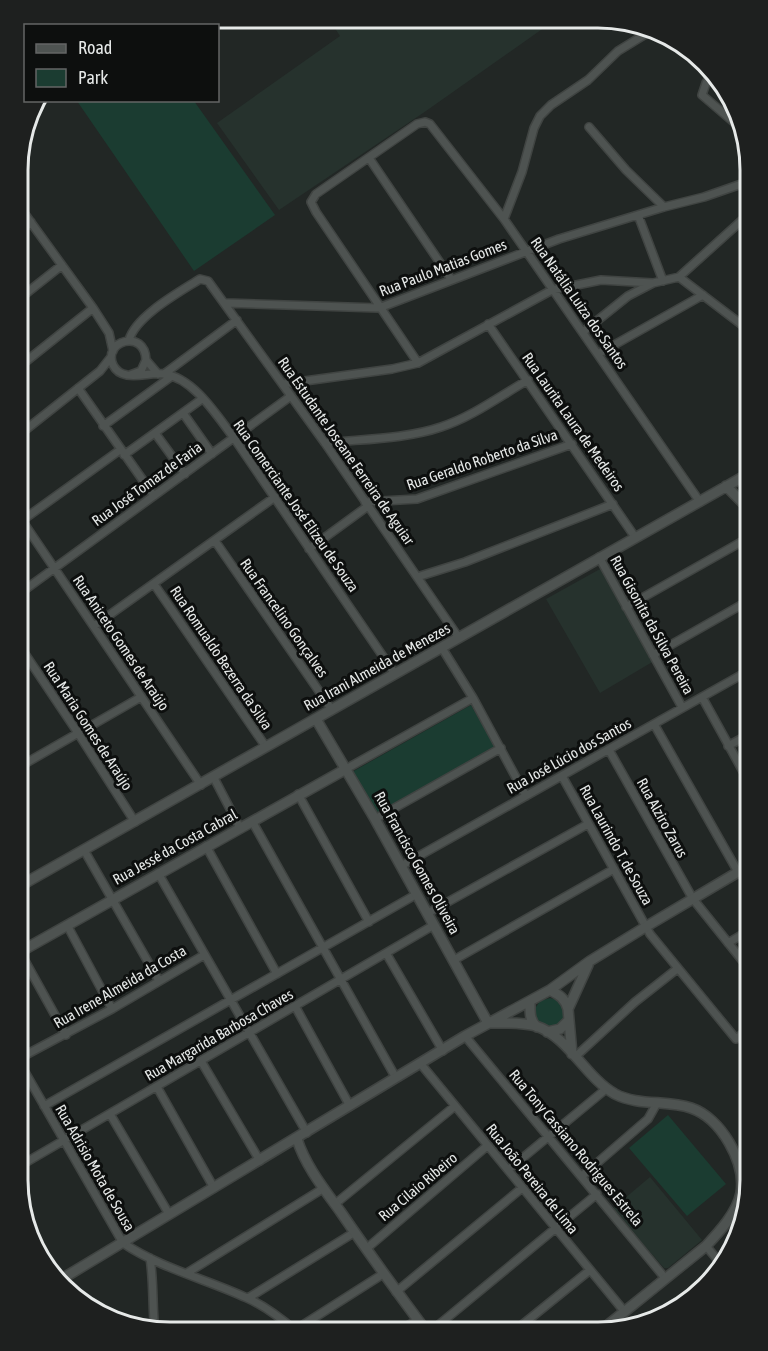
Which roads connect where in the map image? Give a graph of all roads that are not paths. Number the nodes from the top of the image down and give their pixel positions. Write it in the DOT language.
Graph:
graph roads {
  1 [pos="643,36"];
  2 [pos="707,81"];
  3 [pos="729,118"];
  4 [pos="589,127"];
  5 [pos="369,158"];
  6 [pos="740,184"];
  7 [pos="664,207"];
  8 [pos="638,214"];
  9 [pos="28,218"];
  10 [pos="504,219"];
  11 [pos="31,222"];
  12 [pos="740,222"];
  13 [pos="28,224"];
  14 [pos="526,251"];
  15 [pos="62,265"];
  16 [pos="679,277"];
  17 [pos="451,279"];
  18 [pos="663,281"];
  19 [pos="653,283"];
  20 [pos="552,290"];
  21 [pos="28,292"];
  22 [pos="703,295"];
  23 [pos="225,303"];
  24 [pos="93,308"];
  25 [pos="379,308"];
  26 [pos="237,320"];
  27 [pos="740,323"];
  28 [pos="488,324"];
  29 [pos="583,332"];
  30 [pos="109,333"];
  31 [pos="126,341"];
  32 [pos="112,354"];
  33 [pos="598,354"];
  34 [pos="28,360"];
  35 [pos="146,360"];
  36 [pos="418,363"];
  37 [pos="100,371"];
  38 [pos="119,372"];
  39 [pos="130,375"];
  40 [pos="165,375"];
  41 [pos="528,380"];
  42 [pos="283,384"];
  43 [pos="78,388"];
  44 [pos="291,396"];
  45 [pos="202,399"];
  46 [pos="183,413"];
  47 [pos="103,426"];
  48 [pos="28,428"];
  49 [pos="155,433"];
  50 [pos="234,438"];
  51 [pos="325,443"];
  52 [pos="572,444"];
  53 [pos="122,452"];
  54 [pos="212,454"];
  55 [pos="185,474"];
  56 [pos="740,479"];
  57 [pos="726,486"];
  58 [pos="154,496"];
  59 [pos="275,497"];
  60 [pos="740,500"];
  61 [pos="700,502"];
  62 [pos="366,504"];
  63 [pos="613,504"];
  64 [pos="28,515"];
  65 [pos="28,531"];
  66 [pos="635,537"];
  67 [pos="215,541"];
  68 [pos="740,543"];
  69 [pos="309,549"];
  70 [pos="599,557"];
  71 [pos="54,568"];
  72 [pos="417,577"];
  73 [pos="154,584"];
  74 [pos="28,587"];
  75 [pos="740,606"];
  76 [pos="626,607"];
  77 [pos="94,626"];
  78 [pos="459,638"];
  79 [pos="442,648"];
  80 [pos="653,655"];
  81 [pos="28,658"];
  82 [pos="395,674"];
  83 [pos="740,676"];
  84 [pos="141,697"];
  85 [pos="702,697"];
  86 [pos="472,698"];
  87 [pos="682,707"];
  88 [pos="332,710"];
  89 [pos="316,718"];
  90 [pos="654,724"];
  91 [pos="78,733"];
  92 [pos="739,740"];
  93 [pos="728,746"];
  94 [pos="266,747"];
  95 [pos="501,748"];
  96 [pos="609,750"];
  97 [pos="28,761"];
  98 [pos="739,766"];
  99 [pos="346,769"];
  100 [pos="562,776"];
  101 [pos="214,778"];
  102 [pos="201,785"];
  103 [pos="298,794"];
  104 [pos="526,796"];
  105 [pos="375,819"];
  106 [pos="252,821"];
  107 [pos="135,822"];
  108 [pos="588,824"];
  109 [pos="240,828"];
  110 [pos="206,846"];
  111 [pos="84,850"];
  112 [pos="401,866"];
  113 [pos="614,869"];
  114 [pos="738,872"];
  115 [pos="158,873"];
  116 [pos="28,881"];
  117 [pos="417,894"];
  118 [pos="693,899"];
  119 [pos="111,900"];
  120 [pos="428,913"];
  121 [pos="369,922"];
  122 [pos="67,925"];
  123 [pos="434,925"];
  124 [pos="647,926"];
  125 [pos="739,936"];
  126 [pos="728,943"];
  127 [pos="28,947"];
  128 [pos="322,948"];
  129 [pos="386,953"];
  130 [pos="204,955"];
  131 [pos="739,957"];
  132 [pos="454,960"];
  133 [pos="590,962"];
  134 [pos="28,968"];
  135 [pos="677,969"];
  136 [pos="277,974"];
  137 [pos="340,980"];
  138 [pos="159,981"];
  139 [pos="550,990"];
  140 [pos="231,999"];
  141 [pos="530,1001"];
  142 [pos="295,1006"];
  143 [pos="112,1009"];
  144 [pos="568,1009"];
  145 [pos="568,1021"];
  146 [pos="488,1023"];
  147 [pos="537,1027"];
  148 [pos="547,1032"];
  149 [pos="249,1033"];
  150 [pos="66,1035"];
  151 [pos="465,1036"];
  152 [pos="739,1037"];
  153 [pos="443,1051"];
  154 [pos="28,1055"];
  155 [pos="574,1056"];
  156 [pos="201,1061"];
  157 [pos="420,1064"];
  158 [pos="28,1078"];
  159 [pos="396,1078"];
  160 [pos="157,1087"];
  161 [pos="606,1089"];
  162 [pos="657,1103"];
  163 [pos="44,1106"];
  164 [pos="350,1106"];
  165 [pos="455,1106"];
  166 [pos="110,1114"];
  167 [pos="307,1133"];
  168 [pos="549,1136"];
  169 [pos="297,1139"];
  170 [pos="64,1141"];
  171 [pos="487,1146"];
  172 [pos="28,1161"];
  173 [pos="260,1161"];
  174 [pos="739,1169"];
  175 [pos="508,1170"];
  176 [pos="582,1176"];
  177 [pos="214,1188"];
  178 [pos="324,1188"];
  179 [pos="522,1188"];
  180 [pos="597,1194"];
  181 [pos="335,1204"];
  182 [pos="737,1209"];
  183 [pos="169,1214"];
  184 [pos="556,1229"];
  185 [pos="355,1232"];
  186 [pos="123,1243"];
  187 [pos="706,1246"];
  188 [pos="366,1249"];
  189 [pos="150,1258"];
  190 [pos="716,1258"];
  191 [pos="590,1270"];
  192 [pos="187,1273"];
  193 [pos="383,1274"];
  194 [pos="66,1276"];
  195 [pos="665,1278"];
  196 [pos="396,1292"];
  197 [pos="248,1298"];
  198 [pos="624,1311"];
  199 [pos="153,1321"];
  200 [pos="418,1321"];
  201 [pos="613,1321"];
  202 [pos="284,1322"];
  203 [pos="310,1322"];
  204 [pos="440,1322"];
  205 [pos="526,1322"];
  1 -- 10 [label="street"];
  2 -- 3 [label="street"];
  4 -- 7 [label="street"];
  5 -- 10 [label="street, Rua Natália Luiza dos Santos"];
  5 -- 17 [label="street"];
  5 -- 25 [label="street"];
  6 -- 7 [label="street, Rua Paulo Matias Gomes"];
  7 -- 8 [label="street, Rua Paulo Matias Gomes"];
  8 -- 14 [label="street, Rua Paulo Matias Gomes"];
  8 -- 18 [label="street"];
  9 -- 11 [label="street"];
  10 -- 14 [label="street, Rua Natália Luiza dos Santos"];
  11 -- 13 [label="street"];
  11 -- 15 [label="street"];
  12 -- 16 [label="street"];
  14 -- 17 [label="street, Rua Paulo Matias Gomes"];
  14 -- 20 [label="street, Rua Natália Luiza dos Santos"];
  15 -- 21 [label="street"];
  15 -- 24 [label="street"];
  16 -- 18 [label="street"];
  16 -- 22 [label="street"];
  17 -- 25 [label="street, Rua Paulo Matias Gomes"];
  18 -- 19 [label="street"];
  19 -- 20 [label="street"];
  19 -- 29 [label="street"];
  20 -- 28 [label="street"];
  20 -- 29 [label="street, Rua Natália Luiza dos Santos"];
  22 -- 27 [label="street"];
  22 -- 33 [label="street"];
  23 -- 25 [label="street, Rua Paulo Matias Gomes"];
  23 -- 26 [label="street, Rua Estudante Joseane Ferreira de Aguiar"];
  23 -- 31 [label="street, Rua Estudante Joseane Ferreira de Aguiar"];
  24 -- 30 [label="street"];
  24 -- 34 [label="street"];
  25 -- 36 [label="street"];
  26 -- 40 [label="street"];
  26 -- 42 [label="street, Rua Estudante Joseane Ferreira de Aguiar"];
  28 -- 36 [label="street"];
  28 -- 41 [label="street, Rua Laurita Laura de Medeiros"];
  29 -- 33 [label="street, Rua Natália Luiza dos Santos"];
  30 -- 31 [label="street"];
  30 -- 32 [label="street"];
  31 -- 32 [label="street"];
  31 -- 35 [label="street"];
  32 -- 37 [label="street"];
  32 -- 38 [label="street"];
  33 -- 61 [label="street, Rua Natália Luiza dos Santos"];
  35 -- 39 [label="street"];
  35 -- 40 [label="street, Rua Comerciante José Elizeu de Souza"];
  36 -- 42 [label="street"];
  37 -- 38 [label="street"];
  37 -- 43 [label="street"];
  38 -- 39 [label="street"];
  39 -- 40 [label="street"];
  40 -- 45 [label="street, Rua Comerciante José Elizeu de Souza"];
  40 -- 47 [label="street"];
  41 -- 51 [label="street"];
  41 -- 52 [label="street, Rua Laurita Laura de Medeiros"];
  42 -- 44 [label="street, Rua Estudante Joseane Ferreira de Aguiar"];
  43 -- 47 [label="street"];
  43 -- 48 [label="street"];
  44 -- 50 [label="street, Rua José Tomaz de Faria"];
  44 -- 51 [label="street, Rua Estudante Joseane Ferreira de Aguiar"];
  45 -- 46 [label="street"];
  45 -- 50 [label="street, Rua Comerciante José Elizeu de Souza"];
  46 -- 49 [label="street"];
  46 -- 54 [label="street"];
  47 -- 53 [label="street"];
  49 -- 53 [label="street"];
  49 -- 55 [label="street"];
  50 -- 54 [label="street, Rua José Tomaz de Faria"];
  50 -- 59 [label="street, Rua Comerciante José Elizeu de Souza"];
  51 -- 62 [label="street, Rua Estudante Joseane Ferreira de Aguiar"];
  52 -- 62 [label="street, Rua Geraldo Roberto da Silva"];
  52 -- 63 [label="street, Rua Laurita Laura de Medeiros"];
  53 -- 58 [label="street"];
  53 -- 64 [label="street"];
  54 -- 55 [label="street, Rua José Tomaz de Faria"];
  55 -- 58 [label="street, Rua José Tomaz de Faria"];
  56 -- 57 [label="street, Rua Irani Almeida de Menezes"];
  57 -- 60 [label="street"];
  57 -- 61 [label="street, Rua Irani Almeida de Menezes"];
  58 -- 71 [label="street, Rua José Tomaz de Faria"];
  59 -- 67 [label="street"];
  59 -- 69 [label="street, Rua Comerciante José Elizeu de Souza"];
  61 -- 66 [label="street, Rua Irani Almeida de Menezes"];
  62 -- 69 [label="street"];
  62 -- 72 [label="street, Rua Estudante Joseane Ferreira de Aguiar"];
  63 -- 66 [label="street, Rua Laurita Laura de Medeiros"];
  63 -- 72 [label="street"];
  65 -- 71 [label="street, Rua Aniceto Gomes de Araújo"];
  66 -- 70 [label="street, Rua Irani Almeida de Menezes"];
  67 -- 73 [label="street"];
  67 -- 88 [label="street, Rua Francelino Gonçalves"];
  68 -- 76 [label="street"];
  69 -- 82 [label="street, Rua Comerciante José Elizeu de Souza"];
  70 -- 76 [label="street, Rua Gisonita da Silva Pereira"];
  70 -- 78 [label="street, Rua Irani Almeida de Menezes"];
  71 -- 74 [label="street, Rua José Tomaz de Faria"];
  71 -- 77 [label="street, Rua Aniceto Gomes de Araújo"];
  72 -- 78 [label="street, Rua Estudante Joseane Ferreira de Aguiar"];
  73 -- 77 [label="street"];
  73 -- 94 [label="street, Rua Romualdo Bezerra da Silva"];
  75 -- 80 [label="street"];
  76 -- 80 [label="street, Rua Gisonita da Silva Pereira"];
  77 -- 84 [label="street, Rua Aniceto Gomes de Araújo"];
  78 -- 79 [label="street, Rua Irani Almeida de Menezes"];
  79 -- 82 [label="street, Rua Irani Almeida de Menezes"];
  79 -- 86 [label="street"];
  80 -- 87 [label="street, Rua Gisonita da Silva Pereira"];
  81 -- 91 [label="street, Rua Maria Gomes de Araújo"];
  82 -- 88 [label="street, Rua Irani Almeida de Menezes"];
  83 -- 85 [label="street, Rua José Lúcio dos Santos"];
  84 -- 91 [label="street"];
  84 -- 102 [label="street, Rua Aniceto Gomes de Araújo"];
  85 -- 87 [label="street, Rua José Lúcio dos Santos"];
  85 -- 93 [label="street"];
  86 -- 95 [label="street"];
  86 -- 99 [label="street"];
  87 -- 90 [label="street, Rua José Lúcio dos Santos"];
  88 -- 89 [label="street, Rua Irani Almeida de Menezes"];
  89 -- 94 [label="street, Rua Irani Almeida de Menezes"];
  89 -- 99 [label="street, Rua Francisco Gomes Oliveira"];
  90 -- 96 [label="street, Rua José Lúcio dos Santos"];
  90 -- 114 [label="street"];
  91 -- 97 [label="street"];
  91 -- 107 [label="street, Rua Maria Gomes de Araújo"];
  92 -- 93 [label="street"];
  93 -- 98 [label="street"];
  94 -- 101 [label="street, Rua Irani Almeida de Menezes"];
  95 -- 104 [label="street"];
  95 -- 105 [label="street"];
  96 -- 100 [label="street, Rua José Lúcio dos Santos"];
  96 -- 118 [label="street, Rua Alziro Zarus"];
  99 -- 103 [label="street, Rua Jessé da Costa Cabral"];
  99 -- 105 [label="street, Rua Francisco Gomes Oliveira"];
  100 -- 104 [label="street, Rua José Lúcio dos Santos"];
  100 -- 108 [label="street, Rua Laurindo T. de Souza"];
  101 -- 102 [label="street, Rua Irani Almeida de Menezes"];
  101 -- 109 [label="street"];
  102 -- 107 [label="street, Rua Irani Almeida de Menezes"];
  103 -- 106 [label="street, Rua Jessé da Costa Cabral"];
  103 -- 121 [label="street"];
  104 -- 112 [label="street, Rua José Lúcio dos Santos"];
  105 -- 112 [label="street, Rua Francisco Gomes Oliveira"];
  106 -- 109 [label="street, Rua Jessé da Costa Cabral"];
  106 -- 128 [label="street"];
  107 -- 111 [label="street, Rua Irani Almeida de Menezes"];
  108 -- 113 [label="street, Rua Laurindo T. de Souza"];
  108 -- 120 [label="street"];
  109 -- 110 [label="street, Rua Jessé da Costa Cabral"];
  110 -- 115 [label="street, Rua Jessé da Costa Cabral"];
  110 -- 136 [label="street"];
  111 -- 116 [label="street, Rua Irani Almeida de Menezes"];
  111 -- 119 [label="street"];
  112 -- 117 [label="street, Rua Francisco Gomes Oliveira"];
  113 -- 124 [label="street, Rua Laurindo T. de Souza"];
  113 -- 132 [label="street"];
  114 -- 118 [label="street"];
  115 -- 119 [label="street, Rua Jessé da Costa Cabral"];
  115 -- 130 [label="street"];
  117 -- 120 [label="street, Rua Francisco Gomes Oliveira"];
  117 -- 121 [label="street, Rua Margarida Barbosa Chaves"];
  118 -- 124 [label="street"];
  118 -- 126 [label="street, Rua Alziro Zarus"];
  119 -- 122 [label="street, Rua Jessé da Costa Cabral"];
  119 -- 138 [label="street"];
  120 -- 123 [label="street, Rua Francisco Gomes Oliveira"];
  121 -- 128 [label="street, Rua Margarida Barbosa Chaves"];
  122 -- 127 [label="street, Rua Jessé da Costa Cabral"];
  122 -- 143 [label="street"];
  123 -- 129 [label="street, Rua Margarida Barbosa Chaves"];
  123 -- 132 [label="street, Rua Francisco Gomes Oliveira"];
  124 -- 133 [label="street"];
  124 -- 135 [label="street, Rua Laurindo T. de Souza"];
  125 -- 126 [label="street"];
  126 -- 131 [label="street, Rua Alziro Zarus"];
  128 -- 136 [label="street, Rua Margarida Barbosa Chaves"];
  128 -- 137 [label="street"];
  129 -- 137 [label="street, Rua Margarida Barbosa Chaves"];
  129 -- 153 [label="street"];
  130 -- 138 [label="street, Rua Irene Almeida da Costa"];
  130 -- 140 [label="street"];
  132 -- 146 [label="street, Rua Francisco Gomes Oliveira"];
  133 -- 139 [label="street"];
  133 -- 144 [label="street"];
  134 -- 150 [label="street"];
  135 -- 152 [label="street, Rua Laurindo T. de Souza"];
  135 -- 155 [label="street"];
  136 -- 140 [label="street, Rua Margarida Barbosa Chaves"];
  137 -- 142 [label="street, Rua Margarida Barbosa Chaves"];
  137 -- 159 [label="street"];
  138 -- 143 [label="street, Rua Irene Almeida da Costa"];
  139 -- 141 [label="street"];
  139 -- 144 [label="street"];
  140 -- 149 [label="street"];
  140 -- 163 [label="street, Rua Margarida Barbosa Chaves"];
  141 -- 146 [label="street"];
  141 -- 147 [label="street"];
  142 -- 149 [label="street, Rua Margarida Barbosa Chaves"];
  142 -- 164 [label="street"];
  143 -- 150 [label="street, Rua Irene Almeida da Costa"];
  144 -- 145 [label="street"];
  145 -- 148 [label="street"];
  145 -- 155 [label="street"];
  146 -- 147 [label="street"];
  146 -- 151 [label="street"];
  147 -- 148 [label="street"];
  148 -- 155 [label="street"];
  149 -- 156 [label="street, Rua Margarida Barbosa Chaves"];
  149 -- 167 [label="street"];
  150 -- 154 [label="street, Rua Irene Almeida da Costa"];
  151 -- 153 [label="street"];
  151 -- 168 [label="street, Rua Tony Cassiano Rodrigues Estrela"];
  153 -- 157 [label="street"];
  155 -- 161 [label="street"];
  156 -- 160 [label="street, Rua Margarida Barbosa Chaves"];
  156 -- 173 [label="street"];
  157 -- 159 [label="street"];
  157 -- 165 [label="street, Rua João Pereira de Lima"];
  158 -- 163 [label="street, Rua Adrisio Mota de Sousa"];
  159 -- 164 [label="street"];
  160 -- 166 [label="street, Rua Margarida Barbosa Chaves"];
  160 -- 177 [label="street"];
  161 -- 162 [label="street"];
  161 -- 168 [label="street"];
  162 -- 174 [label="street"];
  162 -- 176 [label="street"];
  163 -- 170 [label="street, Rua Adrisio Mota de Sousa"];
  164 -- 167 [label="street"];
  165 -- 171 [label="street, Rua João Pereira de Lima"];
  165 -- 181 [label="street"];
  166 -- 170 [label="street, Rua Margarida Barbosa Chaves"];
  166 -- 183 [label="street"];
  167 -- 169 [label="street"];
  168 -- 175 [label="street"];
  168 -- 176 [label="street, Rua Tony Cassiano Rodrigues Estrela"];
  169 -- 173 [label="street"];
  169 -- 178 [label="street"];
  170 -- 172 [label="street, Rua Margarida Barbosa Chaves"];
  170 -- 186 [label="street, Rua Adrisio Mota de Sousa"];
  171 -- 175 [label="street, Rua João Pereira de Lima"];
  171 -- 188 [label="street, Rua Cilaio Ribeiro"];
  173 -- 177 [label="street"];
  175 -- 179 [label="street, Rua João Pereira de Lima"];
  176 -- 180 [label="street, Rua Tony Cassiano Rodrigues Estrela"];
  177 -- 183 [label="street"];
  178 -- 181 [label="street"];
  178 -- 192 [label="street"];
  179 -- 184 [label="street, Rua João Pereira de Lima"];
  179 -- 196 [label="street"];
  180 -- 184 [label="street"];
  180 -- 195 [label="street, Rua Tony Cassiano Rodrigues Estrela"];
  181 -- 185 [label="street"];
  182 -- 187 [label="street"];
  183 -- 186 [label="street"];
  184 -- 191 [label="street, Rua João Pereira de Lima"];
  184 -- 204 [label="street"];
  185 -- 188 [label="street"];
  185 -- 197 [label="street"];
  186 -- 189 [label="street, Rua Adrisio Mota de Sousa"];
  186 -- 194 [label="street"];
  187 -- 190 [label="street"];
  187 -- 195 [label="street"];
  188 -- 193 [label="street"];
  189 -- 192 [label="street, Rua Adrisio Mota de Sousa"];
  189 -- 199 [label="street"];
  191 -- 198 [label="street, Rua João Pereira de Lima"];
  191 -- 205 [label="street"];
  192 -- 197 [label="street, Rua Adrisio Mota de Sousa"];
  193 -- 196 [label="street"];
  193 -- 203 [label="street"];
  195 -- 198 [label="street"];
  196 -- 200 [label="street"];
  197 -- 202 [label="street, Rua Adrisio Mota de Sousa"];
  198 -- 201 [label="street"];
}
